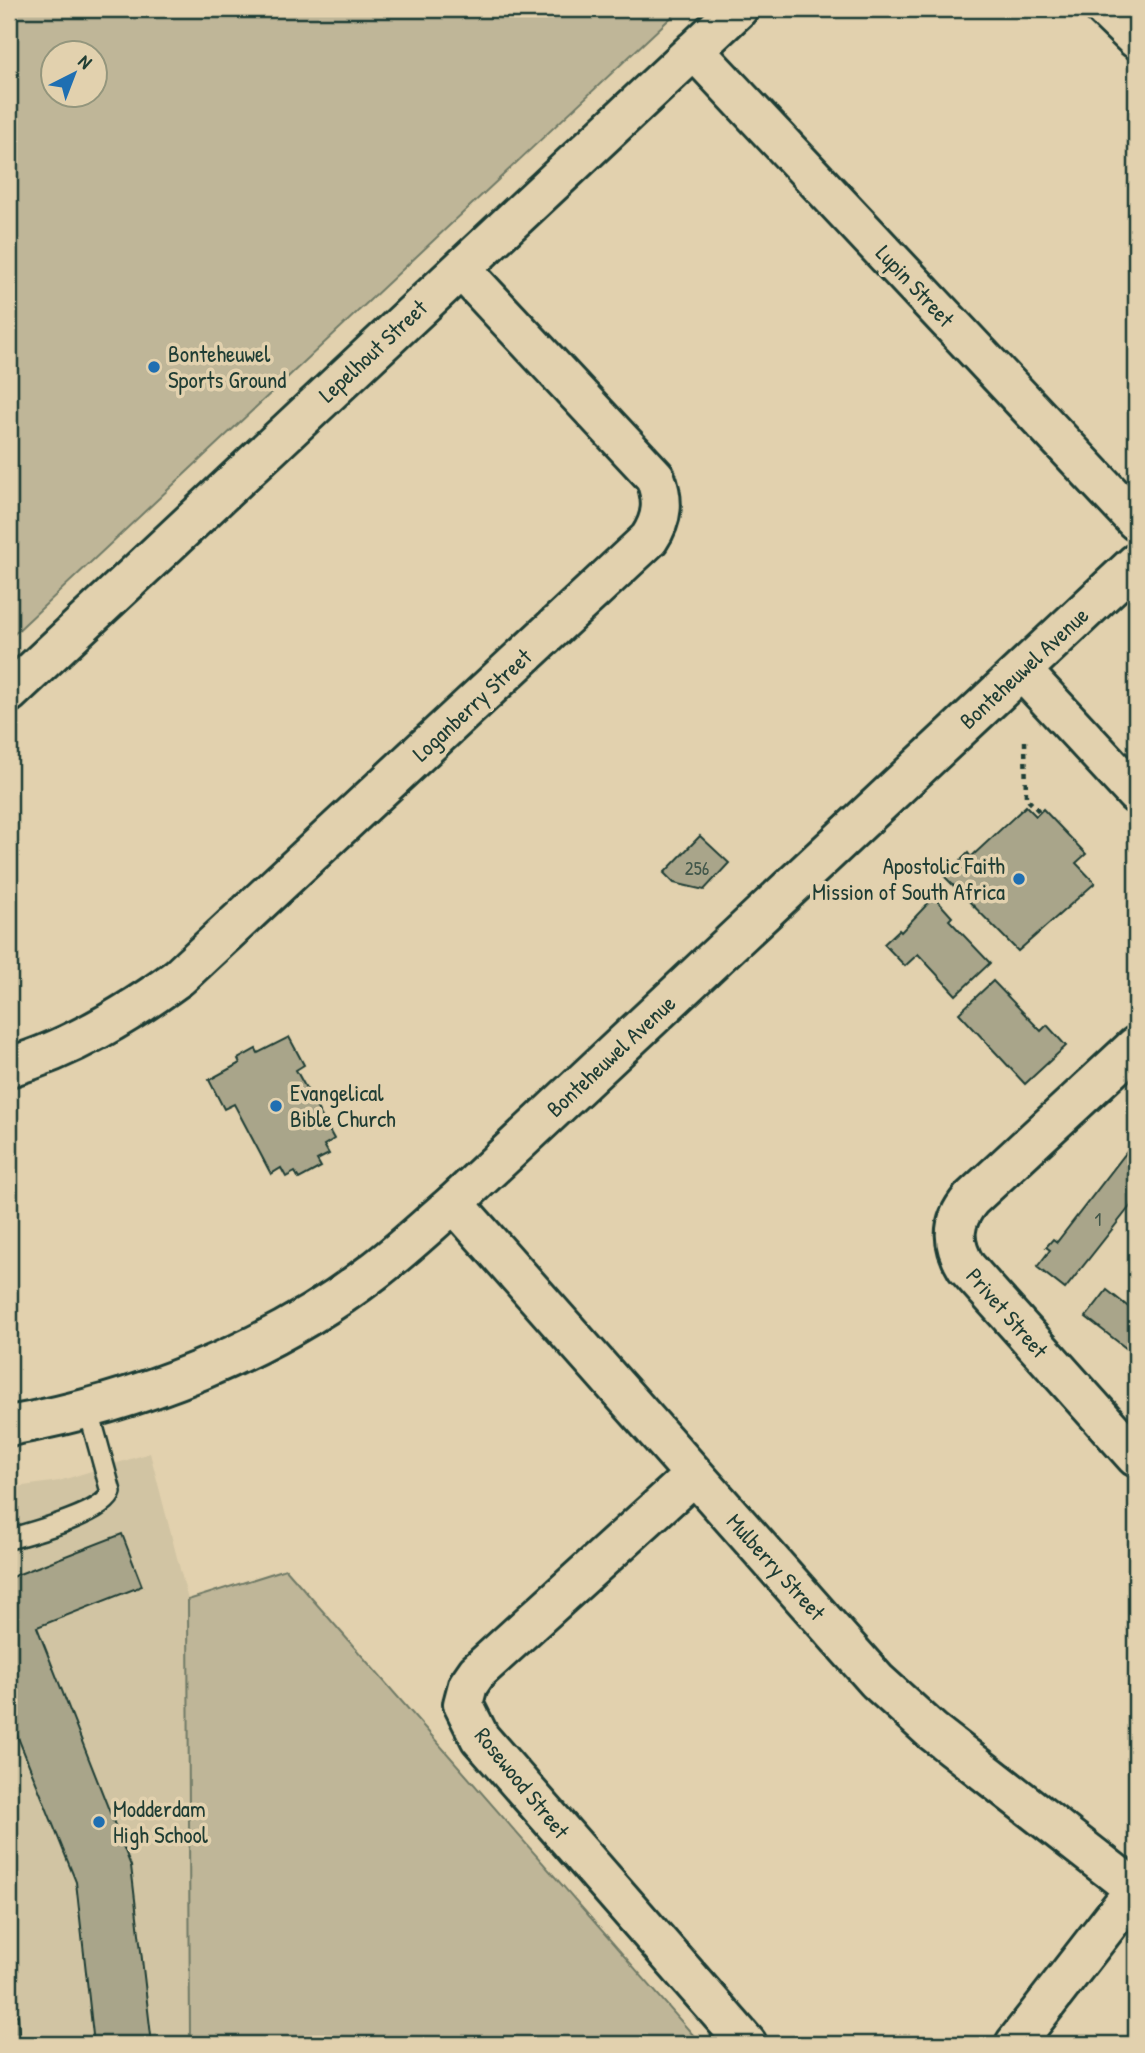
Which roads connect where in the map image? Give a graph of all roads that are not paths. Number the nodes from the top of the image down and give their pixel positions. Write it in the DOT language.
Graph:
graph roads {
  1 [pos="738,9"];
  2 [pos="1105,9"];
  3 [pos="1136,39"];
  4 [pos="694,50"];
  5 [pos="461,269"];
  6 [pos="1136,521"];
  7 [pos="1136,563"];
  8 [pos="1022,671"];
  9 [pos="9,693"];
  10 [pos="1136,794"];
  11 [pos="1136,1046"];
  12 [pos="9,1067"];
  13 [pos="454,1203"];
  14 [pos="88,1408"];
  15 [pos="9,1426"];
  16 [pos="1136,1457"];
  17 [pos="694,1475"];
  18 [pos="9,1539"];
  19 [pos="1136,1889"];
  20 [pos="747,2044"];
  21 [pos="1015,2044"];
  1 -- 4 [label="street, Lepelhout Street"];
  2 -- 3 [label="street"];
  4 -- 5 [label="street, Lepelhout Street"];
  4 -- 6 [label="street, Lupin Street"];
  5 -- 9 [label="street, Lepelhout Street"];
  5 -- 12 [label="street, Loganberry Street"];
  7 -- 8 [label="street, Bonteheuwel Avenue"];
  8 -- 10 [label="street"];
  8 -- 13 [label="street, Bonteheuwel Avenue"];
  11 -- 16 [label="street, Privet Street"];
  13 -- 14 [label="street, Bonteheuwel Avenue"];
  13 -- 17 [label="street, Mulberry Street"];
  14 -- 15 [label="street, Bonteheuwel Avenue"];
  14 -- 18 [label="lane"];
  17 -- 19 [label="street, Mulberry Street"];
  17 -- 20 [label="street, Rosewood Street"];
  19 -- 21 [label="street"];
}
